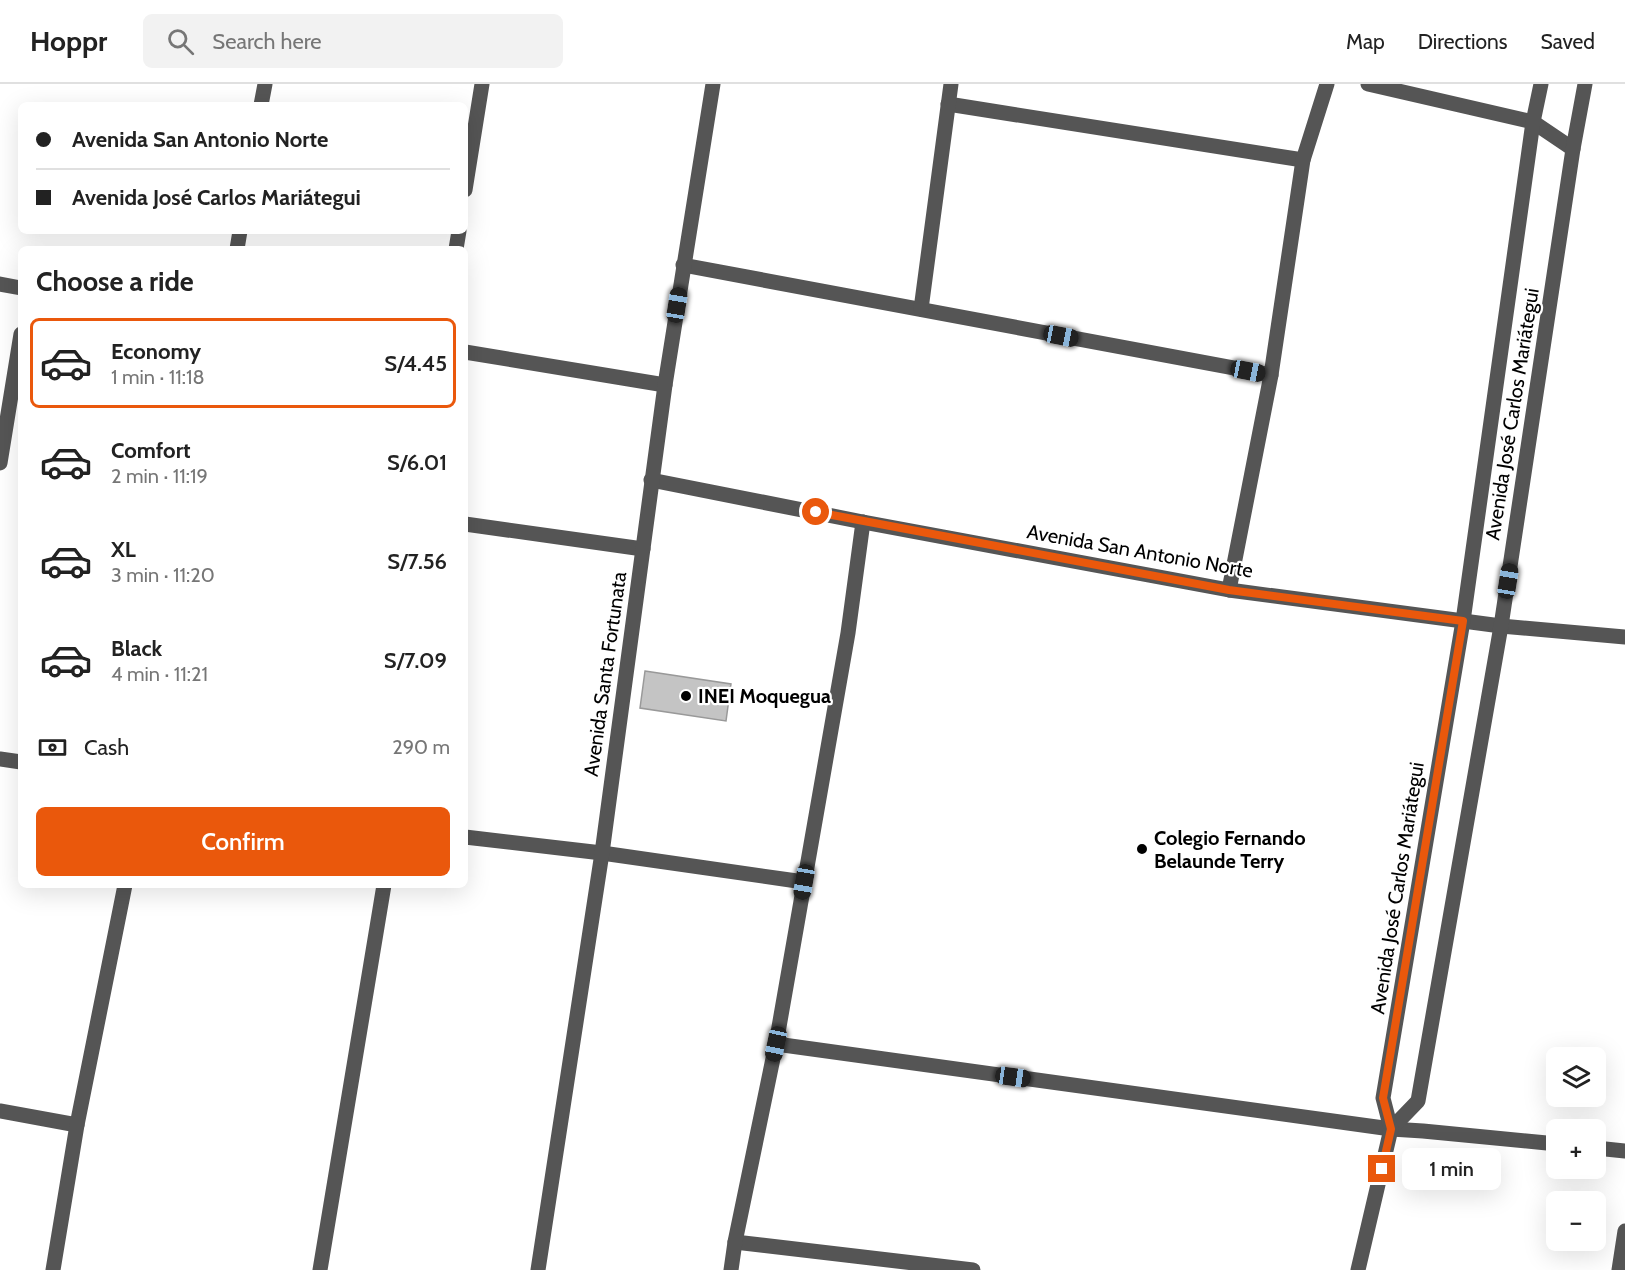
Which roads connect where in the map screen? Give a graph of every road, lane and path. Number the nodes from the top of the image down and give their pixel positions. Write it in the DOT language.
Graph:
graph roads {
  1 [pos="265,84"];
  2 [pos="482,84"];
  3 [pos="712,84"];
  4 [pos="951,84"];
  5 [pos="1327,84"];
  6 [pos="1368,84"];
  7 [pos="1541,84"];
  8 [pos="1585,84"];
  9 [pos="262,102"];
  10 [pos="948,104"];
  11 [pos="1533,122"];
  12 [pos="1573,149"];
  13 [pos="1303,160"];
  14 [pos="468,171"];
  15 [pos="683,265"];
  16 [pos="0,284"];
  17 [pos="18,287"];
  18 [pos="921,309"];
  19 [pos="18,352"];
  20 [pos="468,352"];
  21 [pos="1271,375"];
  22 [pos="665,385"];
  23 [pos="0,463"];
  24 [pos="651,480"];
  25 [pos="863,522"];
  26 [pos="468,524"];
  27 [pos="643,549"];
  28 [pos="1229,590"];
  29 [pos="1463,621"];
  30 [pos="1501,626"];
  31 [pos="1625,637"];
  32 [pos="0,759"];
  33 [pos="18,762"];
  34 [pos="468,837"];
  35 [pos="602,853"];
  36 [pos="804,882"];
  37 [pos="124,888"];
  38 [pos="384,888"];
  39 [pos="776,1044"];
  40 [pos="0,1111"];
  41 [pos="77,1125"];
  42 [pos="1391,1129"];
  43 [pos="1546,1143"];
  44 [pos="1606,1149"];
  45 [pos="1625,1151"];
  46 [pos="1625,1231"];
  47 [pos="735,1242"];
  48 [pos="53,1270"];
  49 [pos="320,1270"];
  50 [pos="538,1270"];
  51 [pos="731,1270"];
  52 [pos="973,1270"];
  53 [pos="1358,1270"];
  54 [pos="1619,1270"];
  1 -- 9 [label="street"];
  2 -- 14 [label="street"];
  3 -- 15 [label="street, Avenida Santa Fortunata"];
  4 -- 10 [label="street"];
  5 -- 13 [label="street"];
  6 -- 11 [label="street"];
  7 -- 11 [label="street, Avenida José Carlos Mariátegui"];
  8 -- 12 [label="street, Avenida José Carlos Mariátegui"];
  10 -- 13 [label="street"];
  10 -- 18 [label="street"];
  11 -- 12 [label="street"];
  11 -- 29 [label="street, Avenida José Carlos Mariátegui"];
  12 -- 30 [label="street, Avenida José Carlos Mariátegui"];
  13 -- 21 [label="street"];
  15 -- 18 [label="street"];
  15 -- 22 [label="street, Avenida Santa Fortunata"];
  16 -- 17 [label="street"];
  18 -- 21 [label="street"];
  19 -- 23 [label="street"];
  20 -- 22 [label="street"];
  21 -- 28 [label="street"];
  22 -- 24 [label="street, Avenida Santa Fortunata"];
  24 -- 25 [label="street, Avenida San Antonio Norte"];
  24 -- 27 [label="street, Avenida Santa Fortunata"];
  25 -- 28 [label="street, Avenida San Antonio Norte"];
  25 -- 36 [label="street"];
  26 -- 27 [label="street"];
  27 -- 35 [label="street, Avenida Santa Fortunata"];
  28 -- 29 [label="street, Avenida San Antonio Norte"];
  29 -- 30 [label="street, Avenida San Antonio Norte"];
  29 -- 42 [label="street, Avenida José Carlos Mariátegui"];
  30 -- 31 [label="street, Avenida San Antonio Norte"];
  30 -- 42 [label="street, Avenida José Carlos Mariátegui"];
  32 -- 33 [label="street"];
  34 -- 35 [label="street"];
  35 -- 36 [label="street"];
  35 -- 50 [label="street, Avenida Santa Fortunata"];
  36 -- 39 [label="street"];
  37 -- 41 [label="street"];
  38 -- 49 [label="street"];
  39 -- 42 [label="street"];
  39 -- 47 [label="street"];
  40 -- 41 [label="street"];
  41 -- 48 [label="street"];
  42 -- 43 [label="street"];
  42 -- 53 [label="street, Avenida José Carlos Mariátegui"];
  44 -- 45 [label="street"];
  46 -- 54 [label="street"];
  47 -- 51 [label="street"];
  47 -- 52 [label="street"];
}
